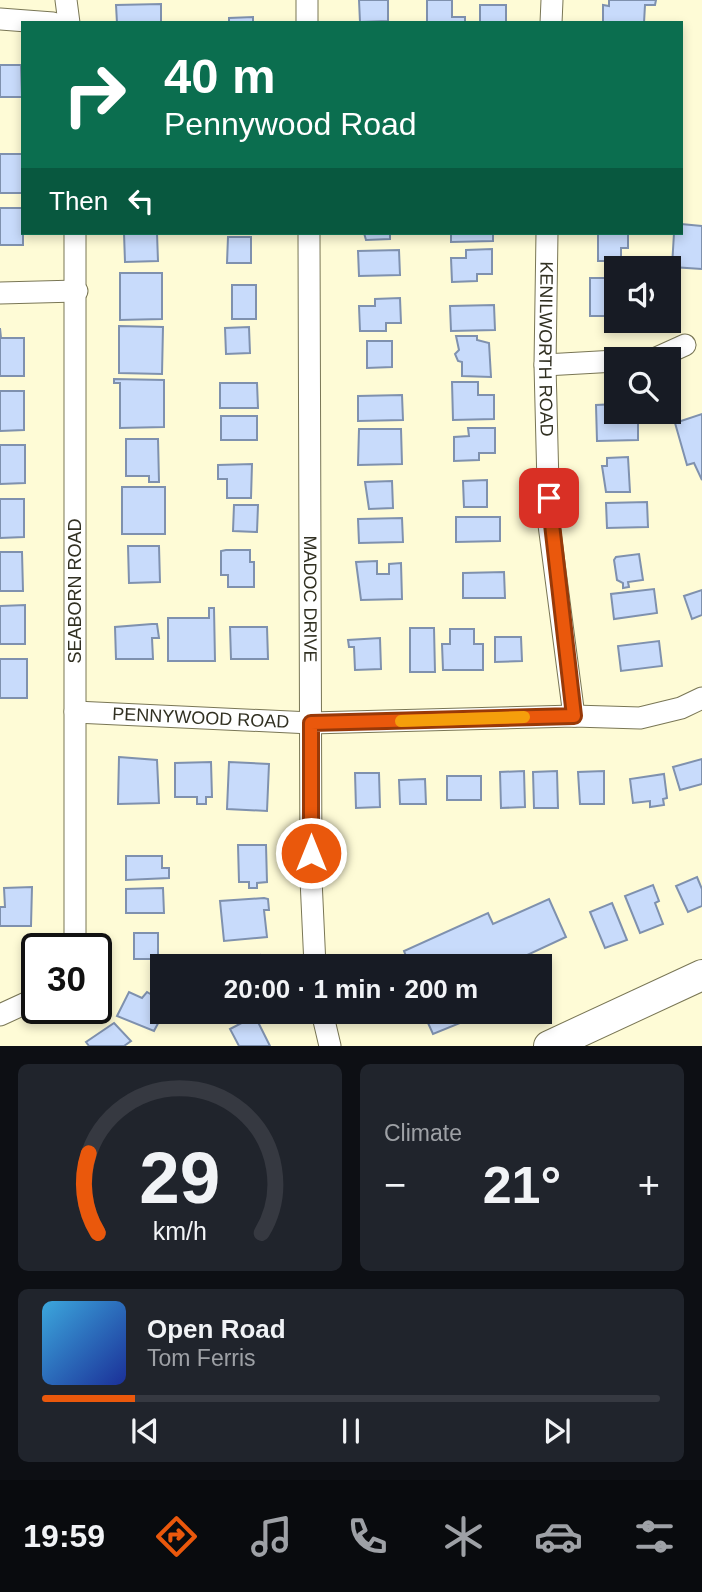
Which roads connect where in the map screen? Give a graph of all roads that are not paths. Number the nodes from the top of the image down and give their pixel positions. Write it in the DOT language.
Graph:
graph roads {
  1 [pos="66,0"];
  2 [pos="307,0"];
  3 [pos="552,0"];
  4 [pos="0,19"];
  5 [pos="26,21"];
  6 [pos="69,21"];
  7 [pos="307,21"];
  8 [pos="551,21"];
  9 [pos="75,235"];
  10 [pos="309,235"];
  11 [pos="547,235"];
  12 [pos="77,291"];
  13 [pos="0,293"];
  14 [pos="685,345"];
  15 [pos="681,347"];
  16 [pos="604,362"];
  17 [pos="545,365"];
  18 [pos="702,698"];
  19 [pos="75,712"];
  20 [pos="574,716"];
  21 [pos="311,723"];
  22 [pos="75,933"];
  23 [pos="315,954"];
  24 [pos="702,975"];
  25 [pos="21,1005"];
  26 [pos="0,1015"];
  27 [pos="325,1024"];
  28 [pos="330,1046"];
  29 [pos="549,1046"];
  1 -- 6 [label="street"];
  2 -- 7 [label="street"];
  3 -- 8 [label="street"];
  4 -- 5 [label="street"];
  9 -- 12 [label="street, SEABORN ROAD"];
  10 -- 21 [label="street, MADOC DRIVE"];
  11 -- 17 [label="street, KENILWORTH ROAD"];
  12 -- 13 [label="street"];
  12 -- 19 [label="street, SEABORN ROAD"];
  14 -- 15 [label="street"];
  16 -- 17 [label="street"];
  17 -- 20 [label="street, KENILWORTH ROAD"];
  18 -- 20 [label="street, PENNYWOOD ROAD"];
  19 -- 21 [label="street, PENNYWOOD ROAD"];
  19 -- 22 [label="street, SEABORN ROAD"];
  20 -- 21 [label="street, PENNYWOOD ROAD"];
  21 -- 23 [label="street, MADOC DRIVE"];
  24 -- 29 [label="street"];
  25 -- 26 [label="street"];
  27 -- 28 [label="street"];
}
